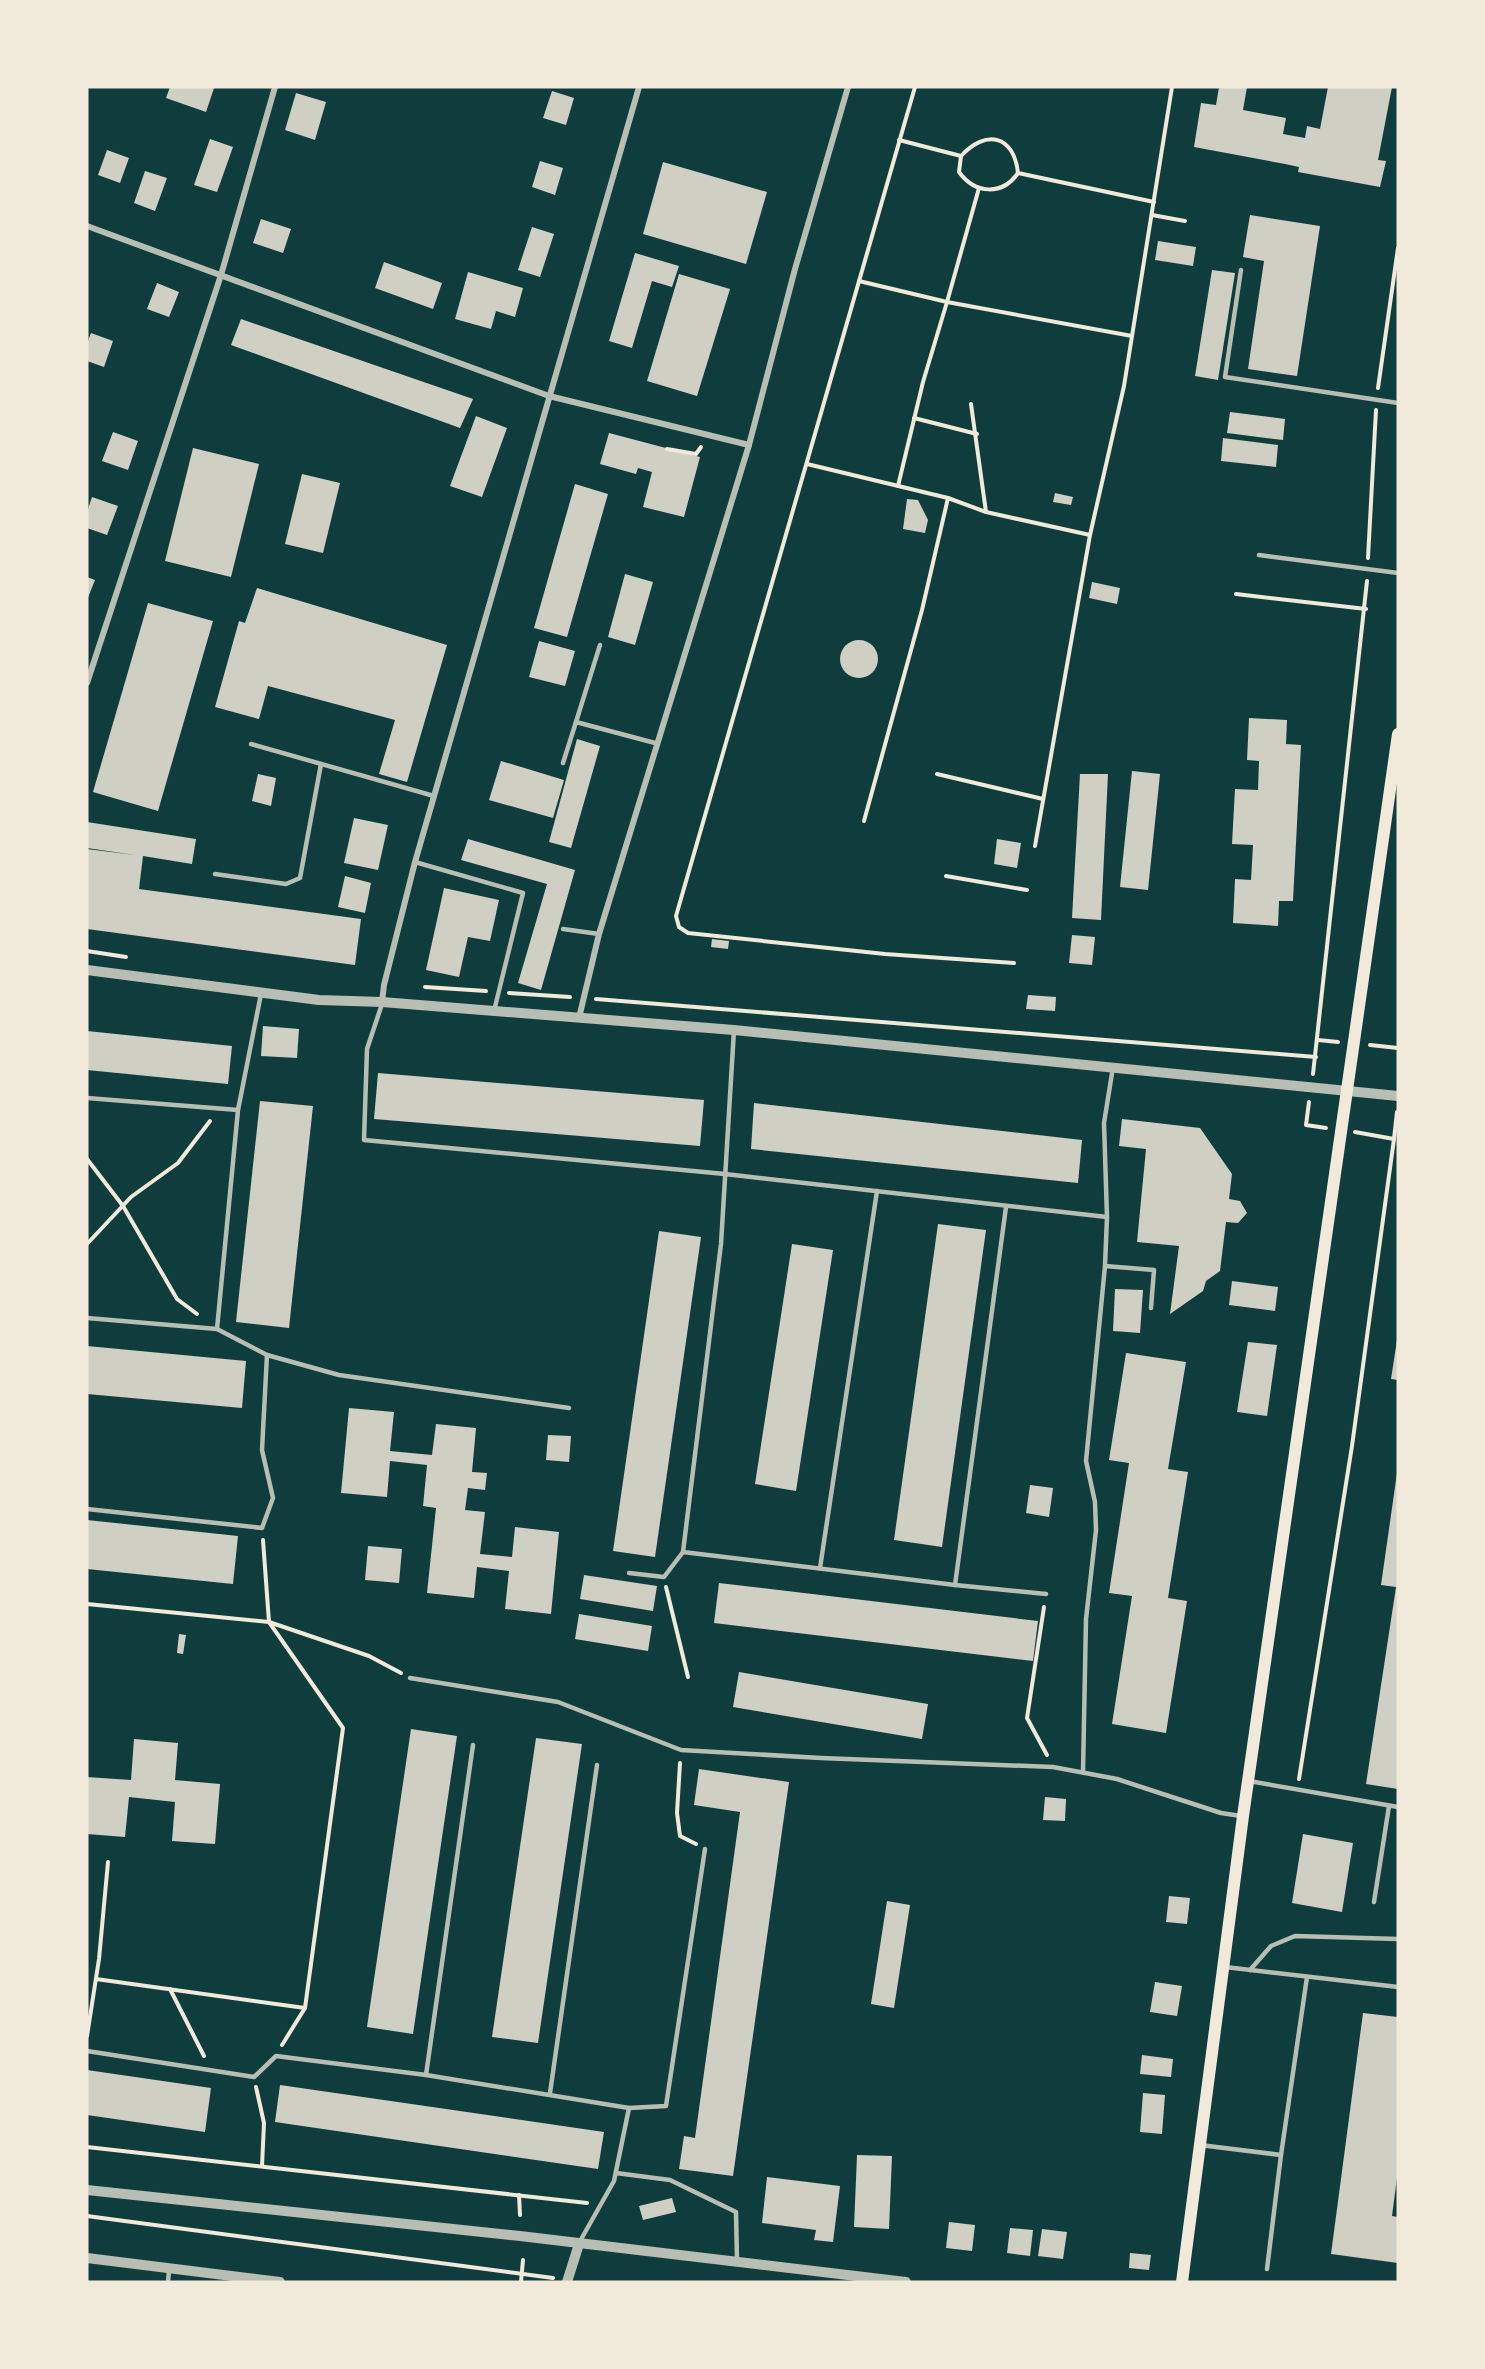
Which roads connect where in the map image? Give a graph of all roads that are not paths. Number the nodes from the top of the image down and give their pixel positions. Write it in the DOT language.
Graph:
graph roads {
  1 [pos="275,87"];
  2 [pos="639,87"];
  3 [pos="848,87"];
  4 [pos="87,226"];
  5 [pos="1241,270"];
  6 [pos="221,275"];
  7 [pos="549,396"];
  8 [pos="1398,403"];
  9 [pos="749,445"];
  10 [pos="1260,555"];
  11 [pos="1398,573"];
  12 [pos="600,645"];
  13 [pos="87,683"];
  14 [pos="576,722"];
  15 [pos="1398,734"];
  16 [pos="655,743"];
  17 [pos="251,744"];
  18 [pos="563,763"];
  19 [pos="321,764"];
  20 [pos="434,796"];
  21 [pos="415,861"];
  22 [pos="215,874"];
  23 [pos="564,929"];
  24 [pos="598,934"];
  25 [pos="87,970"];
  26 [pos="261,994"];
  27 [pos="382,1002"];
  28 [pos="494,1011"];
  29 [pos="579,1018"];
  30 [pos="734,1030"];
  31 [pos="1113,1068"];
  32 [pos="1348,1090"];
  33 [pos="1398,1096"];
  34 [pos="87,1098"];
  35 [pos="238,1110"];
  36 [pos="725,1173"];
  37 [pos="876,1191"];
  38 [pos="1006,1207"];
  39 [pos="1107,1217"];
  40 [pos="1105,1266"];
  41 [pos="1151,1308"];
  42 [pos="87,1318"];
  43 [pos="217,1329"];
  44 [pos="267,1355"];
  45 [pos="569,1408"];
  46 [pos="87,1509"];
  47 [pos="683,1552"];
  48 [pos="820,1568"];
  49 [pos="629,1573"];
  50 [pos="955,1585"];
  51 [pos="1046,1594"];
  52 [pos="410,1678"];
  53 [pos="473,1745"];
  54 [pos="597,1765"];
  55 [pos="1083,1772"];
  56 [pos="1250,1781"];
  57 [pos="1389,1806"];
  58 [pos="1398,1807"];
  59 [pos="1243,1816"];
  60 [pos="705,1849"];
  61 [pos="1374,1902"];
  62 [pos="1398,1939"];
  63 [pos="1224,1966"];
  64 [pos="1250,1970"];
  65 [pos="1307,1977"];
  66 [pos="1398,1987"];
  67 [pos="87,2051"];
  68 [pos="426,2075"];
  69 [pos="550,2093"];
  70 [pos="629,2108"];
  71 [pos="1200,2145"];
  72 [pos="1281,2155"];
  73 [pos="616,2173"];
  74 [pos="87,2190"];
  75 [pos="579,2244"];
  76 [pos="87,2258"];
  77 [pos="737,2264"];
  78 [pos="169,2268"];
  79 [pos="1267,2269"];
  80 [pos="246,2279"];
  81 [pos="567,2281"];
  82 [pos="168,2282"];
  83 [pos="280,2282"];
  84 [pos="906,2282"];
  85 [pos="1182,2282"];
  1 -- 6 [label="street"];
  2 -- 7 [label="street"];
  3 -- 9 [label="street"];
  4 -- 6 [label="street"];
  5 -- 8 [label="lane"];
  6 -- 7 [label="street"];
  6 -- 13 [label="street"];
  7 -- 9 [label="street"];
  7 -- 20 [label="street"];
  9 -- 16 [label="street"];
  10 -- 11 [label="lane"];
  12 -- 14 [label="lane"];
  14 -- 16 [label="lane"];
  14 -- 18 [label="lane"];
  15 -- 32 [label="main road"];
  16 -- 24 [label="street"];
  17 -- 19 [label="lane"];
  19 -- 20 [label="lane"];
  19 -- 22 [label="lane"];
  20 -- 21 [label="street"];
  21 -- 27 [label="street"];
  21 -- 28 [label="lane"];
  23 -- 24 [label="lane"];
  24 -- 29 [label="street"];
  25 -- 26 [label="street"];
  26 -- 27 [label="street"];
  26 -- 35 [label="lane"];
  27 -- 28 [label="street"];
  27 -- 36 [label="lane"];
  28 -- 29 [label="street"];
  29 -- 30 [label="street"];
  30 -- 31 [label="street"];
  30 -- 36 [label="lane"];
  31 -- 32 [label="street"];
  31 -- 39 [label="lane"];
  32 -- 33 [label="street"];
  32 -- 56 [label="main road"];
  34 -- 35 [label="lane"];
  35 -- 43 [label="lane"];
  36 -- 37 [label="lane"];
  36 -- 47 [label="lane"];
  37 -- 38 [label="lane"];
  37 -- 48 [label="lane"];
  38 -- 39 [label="lane"];
  38 -- 50 [label="lane"];
  39 -- 40 [label="lane"];
  40 -- 41 [label="lane"];
  40 -- 55 [label="lane"];
  42 -- 43 [label="lane"];
  43 -- 44 [label="lane"];
  44 -- 45 [label="lane"];
  44 -- 46 [label="lane"];
  47 -- 48 [label="lane"];
  47 -- 49 [label="lane"];
  48 -- 50 [label="lane"];
  50 -- 51 [label="lane"];
  52 -- 55 [label="lane"];
  53 -- 68 [label="lane"];
  54 -- 69 [label="lane"];
  55 -- 59 [label="lane"];
  56 -- 57 [label="lane"];
  56 -- 59 [label="main road"];
  57 -- 58 [label="lane"];
  57 -- 61 [label="lane"];
  59 -- 63 [label="main road"];
  60 -- 70 [label="lane"];
  62 -- 64 [label="lane"];
  63 -- 64 [label="lane"];
  63 -- 71 [label="main road"];
  64 -- 65 [label="lane"];
  65 -- 66 [label="lane"];
  65 -- 72 [label="lane"];
  67 -- 68 [label="lane"];
  68 -- 69 [label="lane"];
  69 -- 70 [label="lane"];
  70 -- 73 [label="lane"];
  71 -- 72 [label="lane"];
  71 -- 85 [label="main road"];
  72 -- 79 [label="lane"];
  73 -- 75 [label="lane"];
  73 -- 77 [label="lane"];
  74 -- 75 [label="street"];
  75 -- 77 [label="street"];
  75 -- 81 [label="street"];
  76 -- 78 [label="street"];
  77 -- 84 [label="street"];
  78 -- 80 [label="street"];
  78 -- 82 [label="lane"];
  80 -- 83 [label="street"];
}
